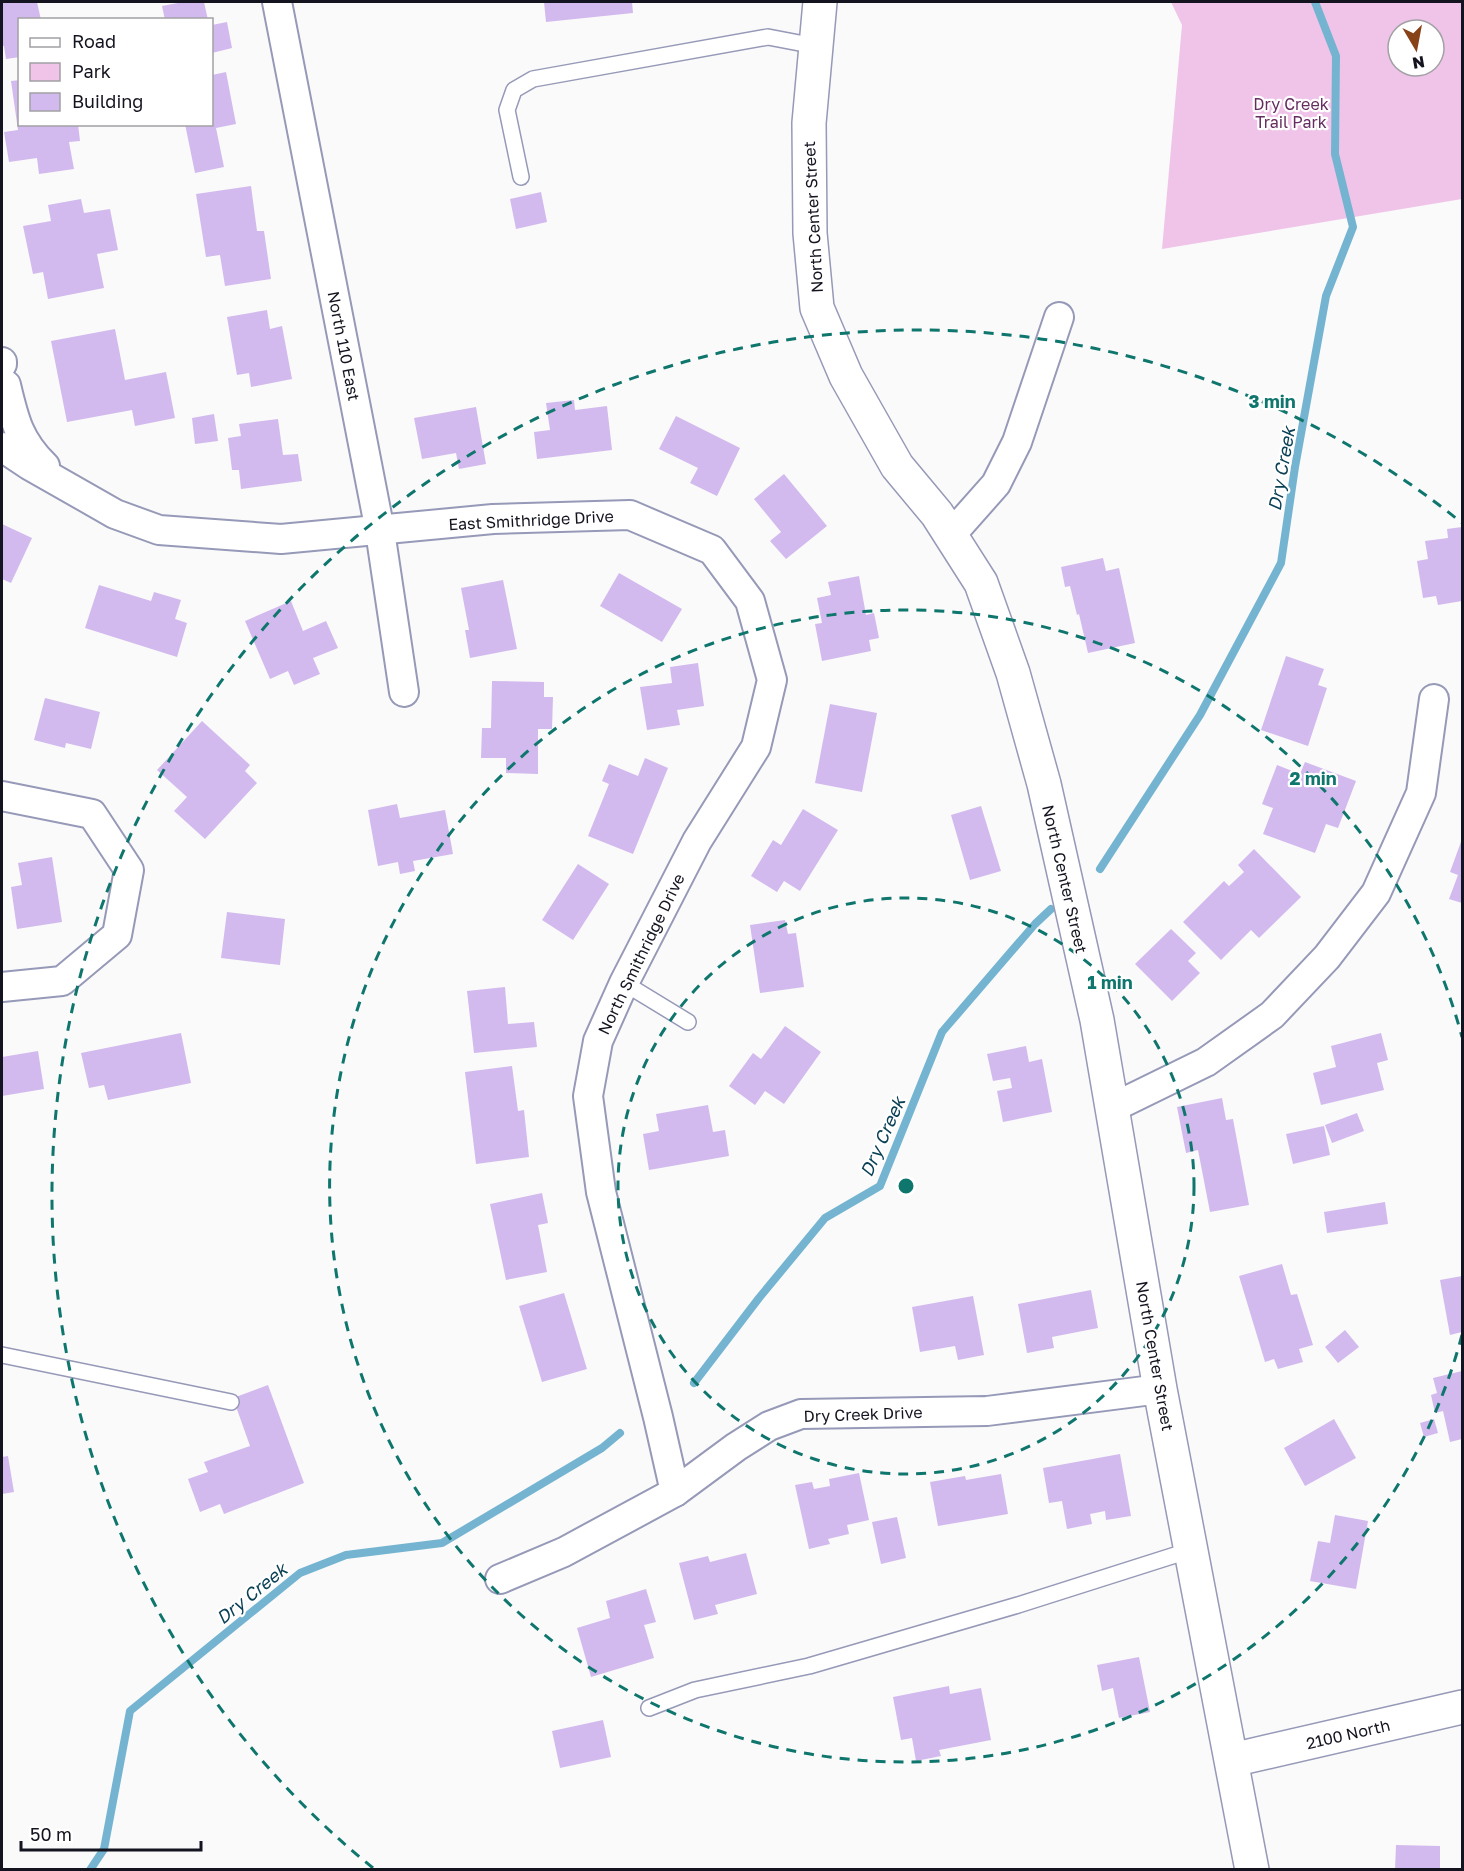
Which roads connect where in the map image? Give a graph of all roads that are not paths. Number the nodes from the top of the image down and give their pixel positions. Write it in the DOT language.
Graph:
graph roads {
  1 [pos="277,2"];
  2 [pos="820,2"];
  3 [pos="815,46"];
  4 [pos="520,177"];
  5 [pos="1059,317"];
  6 [pos="3,376"];
  7 [pos="2,447"];
  8 [pos="63,484"];
  9 [pos="380,531"];
  10 [pos="950,536"];
  11 [pos="712,550"];
  12 [pos="404,692"];
  13 [pos="1434,699"];
  14 [pos="2,796"];
  15 [pos="624,983"];
  16 [pos="2,987"];
  17 [pos="688,1022"];
  18 [pos="1112,1108"];
  19 [pos="2,1355"];
  20 [pos="1160,1389"];
  21 [pos="231,1402"];
  22 [pos="675,1492"];
  23 [pos="1191,1550"];
  24 [pos="500,1579"];
  25 [pos="1462,1707"];
  26 [pos="650,1708"];
  27 [pos="1232,1760"];
  28 [pos="1252,1869"];
  1 -- 9 [label="street, North 110 East"];
  2 -- 3 [label="street, North Center Street"];
  3 -- 4 [label="lane"];
  3 -- 10 [label="street, North Center Street"];
  5 -- 10 [label="street"];
  6 -- 8 [label="street"];
  7 -- 8 [label="street"];
  8 -- 9 [label="street, East Smithridge Drive"];
  9 -- 11 [label="street, East Smithridge Drive"];
  9 -- 12 [label="street, North 110 East"];
  10 -- 18 [label="street, North Center Street"];
  11 -- 15 [label="street, North Smithridge Drive"];
  13 -- 18 [label="street"];
  14 -- 16 [label="street"];
  15 -- 17 [label="lane"];
  15 -- 22 [label="street, North Smithridge Drive"];
  18 -- 20 [label="street, North Center Street"];
  19 -- 21 [label="lane"];
  20 -- 22 [label="street, Dry Creek Drive"];
  20 -- 23 [label="street, North Center Street"];
  22 -- 24 [label="street, Dry Creek Drive"];
  23 -- 26 [label="lane"];
  23 -- 27 [label="street, North Center Street"];
  25 -- 27 [label="street, 2100 North"];
  27 -- 28 [label="street, North Center Street"];
}
